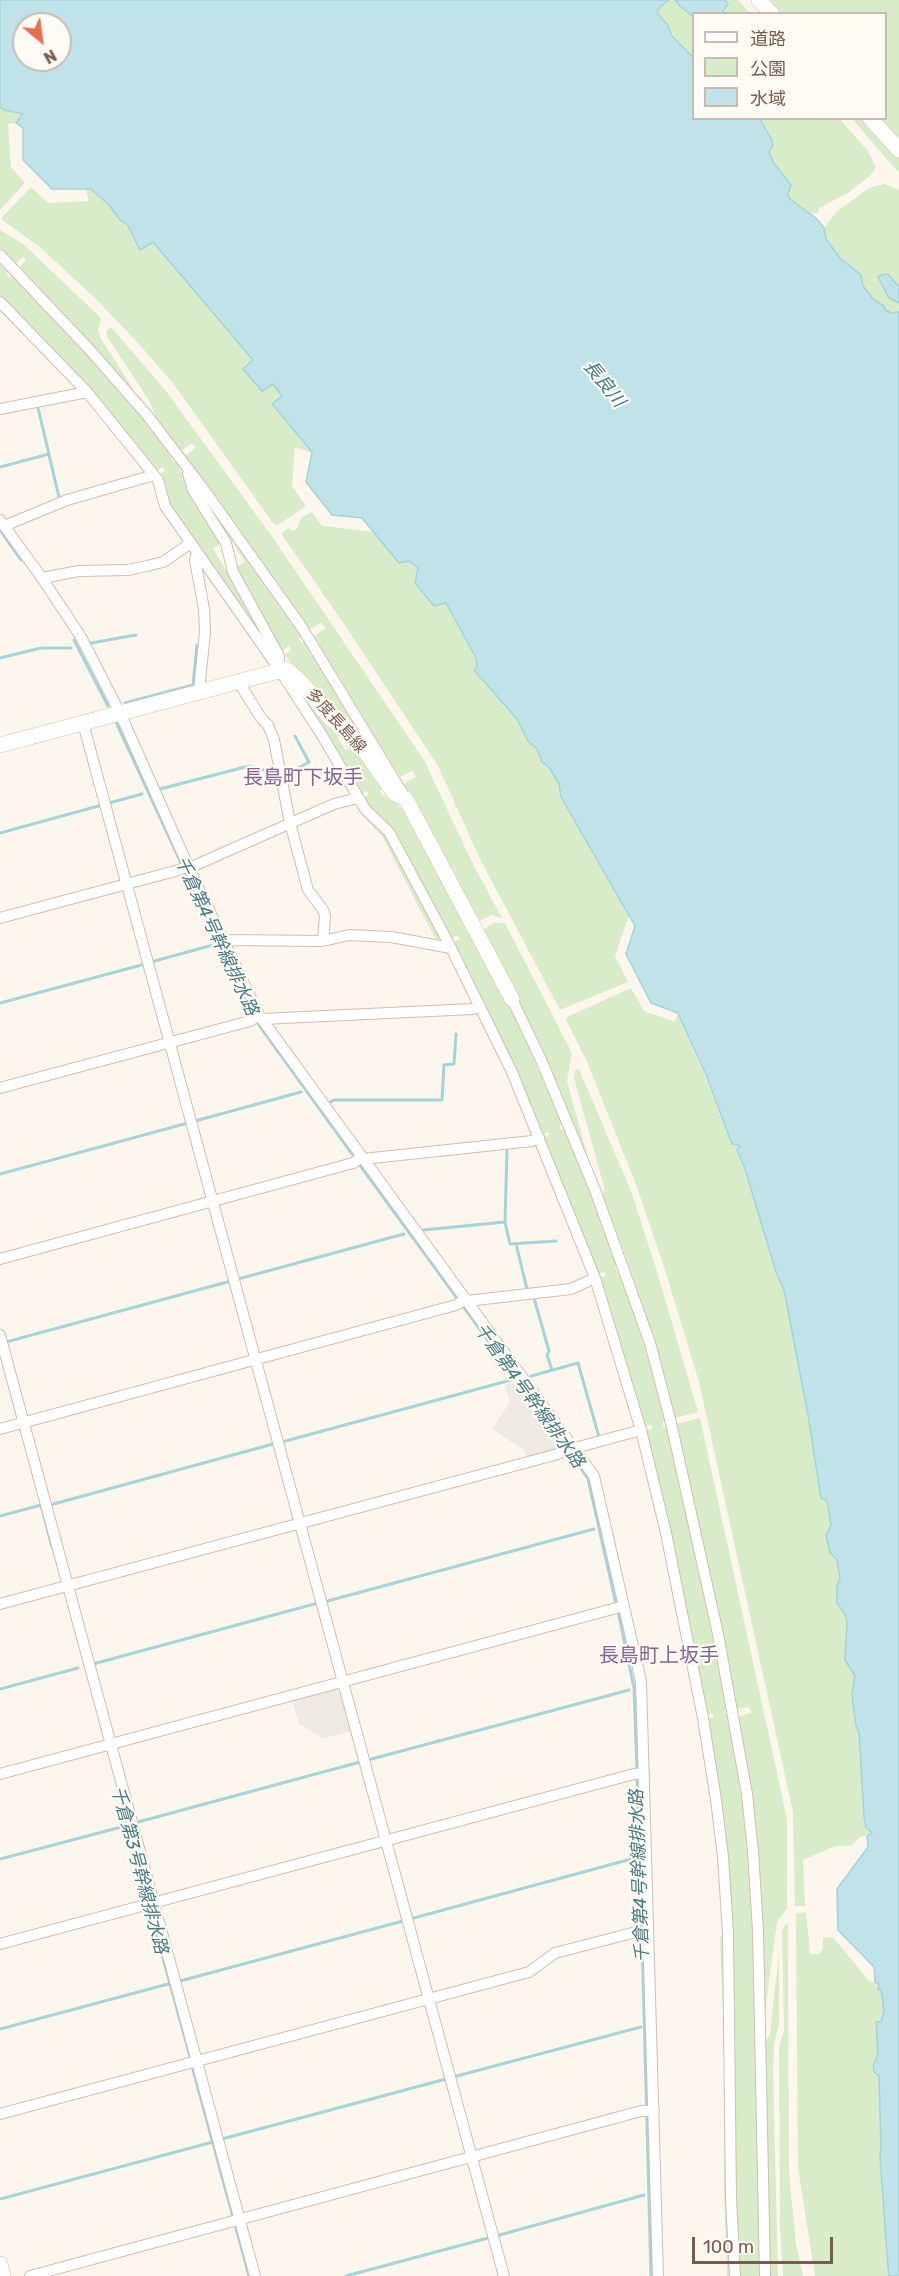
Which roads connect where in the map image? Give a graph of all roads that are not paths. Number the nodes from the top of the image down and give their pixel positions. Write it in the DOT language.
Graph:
graph roads {
  1 [pos="759,0"];
  2 [pos="770,12"];
  3 [pos="872,120"];
  4 [pos="899,150"];
  5 [pos="0,255"];
  6 [pos="0,302"];
  7 [pos="87,392"];
  8 [pos="0,409"];
  9 [pos="185,464"];
  10 [pos="154,475"];
  11 [pos="4,531"];
  12 [pos="194,548"];
  13 [pos="42,578"];
  14 [pos="279,669"];
  15 [pos="238,681"];
  16 [pos="199,691"];
  17 [pos="120,713"];
  18 [pos="83,723"];
  19 [pos="0,745"];
  20 [pos="358,798"];
  21 [pos="406,799"];
  22 [pos="290,823"];
  23 [pos="186,868"];
  24 [pos="127,884"];
  25 [pos="0,918"];
  26 [pos="223,940"];
  27 [pos="323,941"];
  28 [pos="451,948"];
  29 [pos="512,999"];
  30 [pos="480,1005"];
  31 [pos="257,1018"];
  32 [pos="170,1043"];
  33 [pos="0,1088"];
  34 [pos="539,1137"];
  35 [pos="360,1160"];
  36 [pos="213,1201"];
  37 [pos="0,1259"];
  38 [pos="595,1278"];
  39 [pos="463,1301"];
  40 [pos="0,1335"];
  41 [pos="256,1360"];
  42 [pos="24,1423"];
  43 [pos="0,1429"];
  44 [pos="641,1430"];
  45 [pos="571,1448"];
  46 [pos="300,1523"];
  47 [pos="65,1587"];
  48 [pos="0,1604"];
  49 [pos="620,1607"];
  50 [pos="343,1682"];
  51 [pos="108,1745"];
  52 [pos="640,1773"];
  53 [pos="0,1774"];
  54 [pos="385,1840"];
  55 [pos="151,1903"];
  56 [pos="644,1932"];
  57 [pos="0,1944"];
  58 [pos="428,1999"];
  59 [pos="193,2063"];
  60 [pos="649,2111"];
  61 [pos="0,2114"];
  62 [pos="471,2157"];
  63 [pos="236,2221"];
  64 [pos="0,2264"];
  65 [pos="3,2276"];
  66 [pos="30,2276"];
  67 [pos="255,2276"];
  68 [pos="504,2276"];
  69 [pos="658,2276"];
  70 [pos="735,2276"];
  71 [pos="765,2276"];
  1 -- 2 [label="main road"];
  3 -- 4 [label="main road"];
  5 -- 9 [label="street"];
  6 -- 7 [label="street"];
  7 -- 8 [label="street"];
  7 -- 10 [label="street"];
  9 -- 14 [label="street"];
  9 -- 21 [label="street"];
  10 -- 11 [label="street"];
  10 -- 12 [label="street"];
  11 -- 13 [label="street"];
  12 -- 13 [label="street"];
  12 -- 14 [label="street"];
  12 -- 16 [label="street"];
  13 -- 17 [label="street"];
  14 -- 15 [label="main road"];
  14 -- 20 [label="street"];
  14 -- 21 [label="main road, 多度長島線"];
  15 -- 16 [label="main road"];
  15 -- 22 [label="street"];
  16 -- 17 [label="main road"];
  17 -- 18 [label="main road"];
  17 -- 23 [label="street"];
  18 -- 19 [label="main road"];
  18 -- 24 [label="street"];
  20 -- 22 [label="street"];
  20 -- 28 [label="street"];
  21 -- 29 [label="main road, 多度長島線"];
  22 -- 23 [label="street"];
  22 -- 27 [label="street"];
  23 -- 24 [label="street"];
  23 -- 26 [label="street"];
  24 -- 25 [label="street"];
  24 -- 32 [label="street"];
  26 -- 27 [label="street"];
  26 -- 31 [label="street"];
  27 -- 28 [label="street"];
  28 -- 30 [label="street"];
  29 -- 71 [label="street"];
  30 -- 31 [label="street"];
  30 -- 34 [label="street"];
  31 -- 32 [label="street"];
  31 -- 35 [label="street"];
  32 -- 33 [label="street"];
  32 -- 36 [label="street"];
  34 -- 35 [label="street"];
  34 -- 38 [label="street"];
  35 -- 36 [label="street"];
  35 -- 39 [label="street"];
  36 -- 37 [label="street"];
  36 -- 41 [label="street"];
  38 -- 39 [label="street"];
  38 -- 44 [label="street"];
  39 -- 41 [label="street"];
  39 -- 45 [label="street"];
  40 -- 42 [label="street"];
  41 -- 42 [label="street"];
  41 -- 46 [label="street"];
  42 -- 43 [label="street"];
  42 -- 47 [label="street"];
  44 -- 45 [label="street"];
  44 -- 70 [label="street"];
  45 -- 46 [label="street"];
  45 -- 49 [label="street"];
  46 -- 47 [label="street"];
  46 -- 50 [label="street"];
  47 -- 48 [label="street"];
  47 -- 51 [label="street"];
  49 -- 50 [label="street"];
  49 -- 52 [label="street"];
  50 -- 51 [label="street"];
  50 -- 54 [label="street"];
  51 -- 53 [label="street"];
  51 -- 55 [label="street"];
  52 -- 54 [label="street"];
  52 -- 56 [label="street"];
  54 -- 55 [label="street"];
  54 -- 58 [label="street"];
  55 -- 57 [label="street"];
  55 -- 59 [label="street"];
  56 -- 58 [label="street"];
  56 -- 60 [label="street"];
  58 -- 59 [label="street"];
  58 -- 62 [label="street"];
  59 -- 61 [label="street"];
  59 -- 63 [label="street"];
  60 -- 62 [label="street"];
  60 -- 69 [label="street"];
  62 -- 63 [label="street"];
  62 -- 68 [label="street"];
  63 -- 66 [label="street"];
  63 -- 67 [label="street"];
  64 -- 65 [label="main road"];
}
